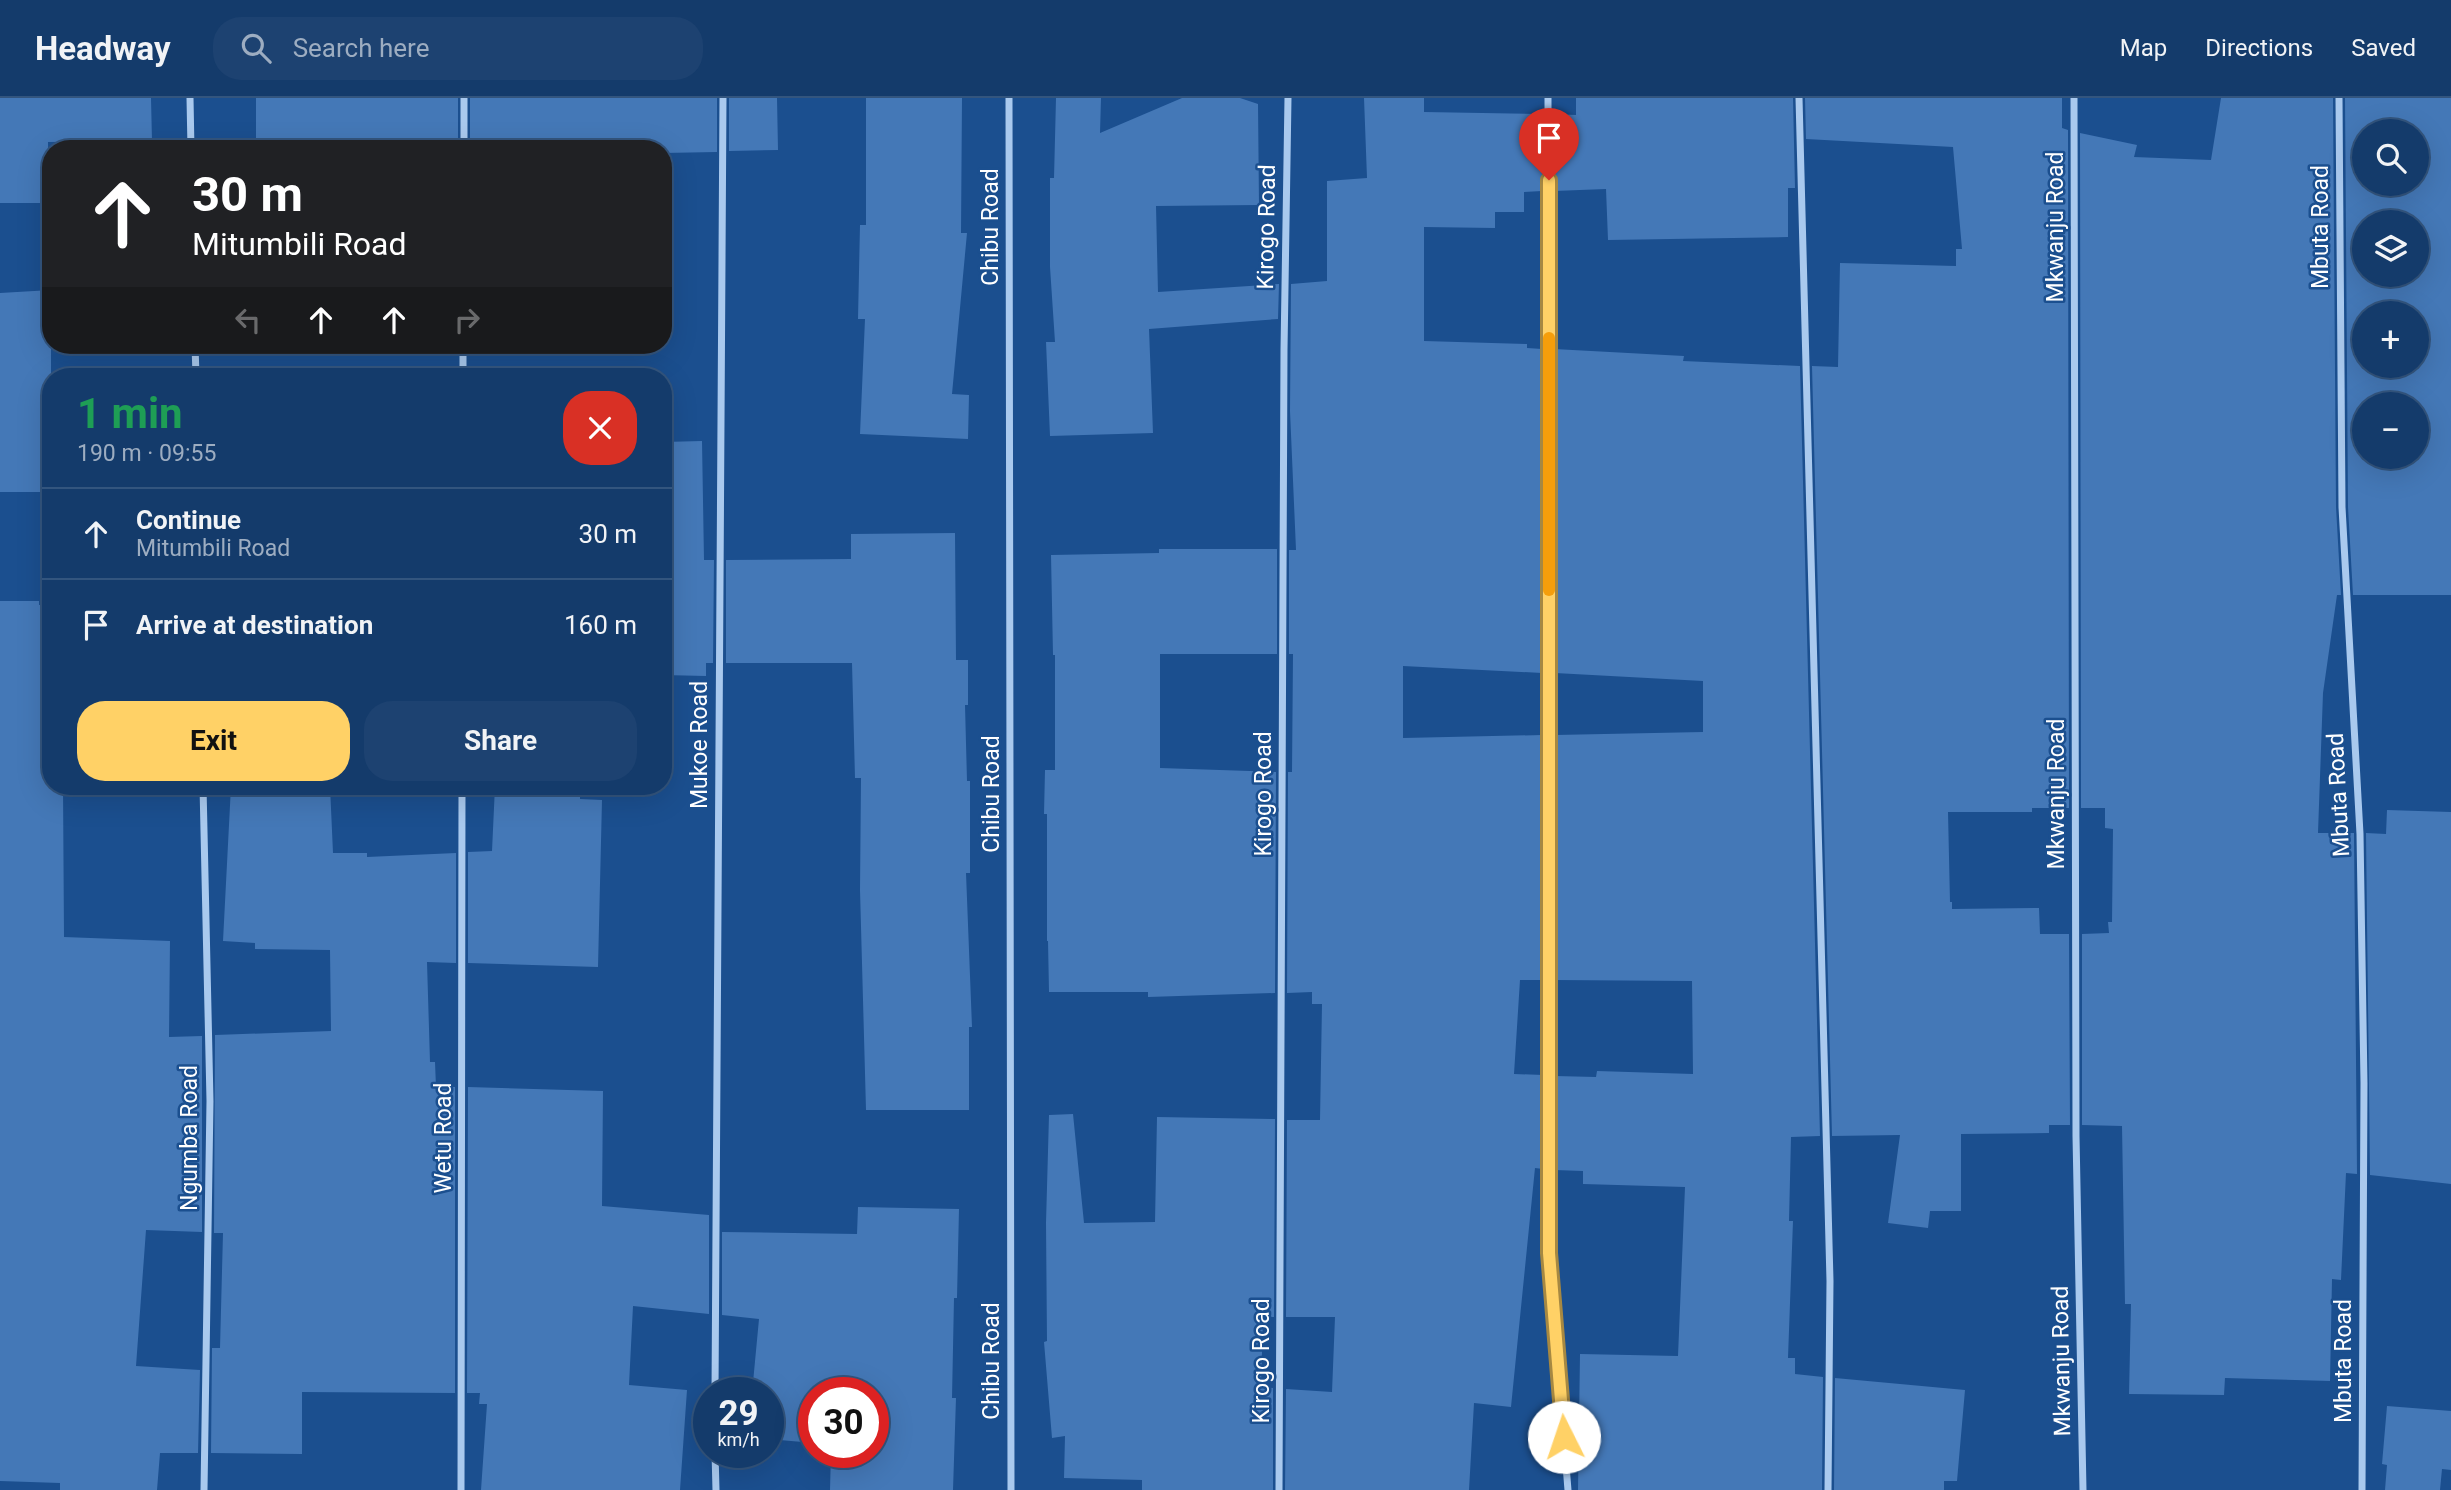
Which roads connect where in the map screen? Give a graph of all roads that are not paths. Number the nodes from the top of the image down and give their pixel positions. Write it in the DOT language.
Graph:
graph roads {
  1 [pos="190,98"];
  2 [pos="464,98"];
  3 [pos="723,98"];
  4 [pos="1009,98"];
  5 [pos="1288,98"];
  6 [pos="1548,98"];
  7 [pos="1799,98"];
  8 [pos="2074,98"];
  9 [pos="2339,98"];
  10 [pos="191,140"];
  11 [pos="464,140"];
  12 [pos="204,795"];
  13 [pos="463,795"];
  14 [pos="715,1377"];
  15 [pos="715,1468"];
  16 [pos="204,1490"];
  17 [pos="461,1490"];
  18 [pos="716,1490"];
  19 [pos="1011,1490"];
  20 [pos="1279,1490"];
  21 [pos="1568,1490"];
  22 [pos="1828,1490"];
  23 [pos="2083,1490"];
  24 [pos="2362,1490"];
  1 -- 10 [label="street"];
  2 -- 11 [label="street"];
  3 -- 14 [label="street, Mukoe Road"];
  4 -- 19 [label="street, Chibu Road"];
  5 -- 20 [label="street, Kirogo Road"];
  6 -- 21 [label="street"];
  7 -- 22 [label="street"];
  8 -- 23 [label="street, Mkwanju Road"];
  9 -- 24 [label="street, Mbuta Road"];
  12 -- 16 [label="street, Ngumba Road"];
  13 -- 17 [label="street, Wetu Road"];
  15 -- 18 [label="street"];
}
